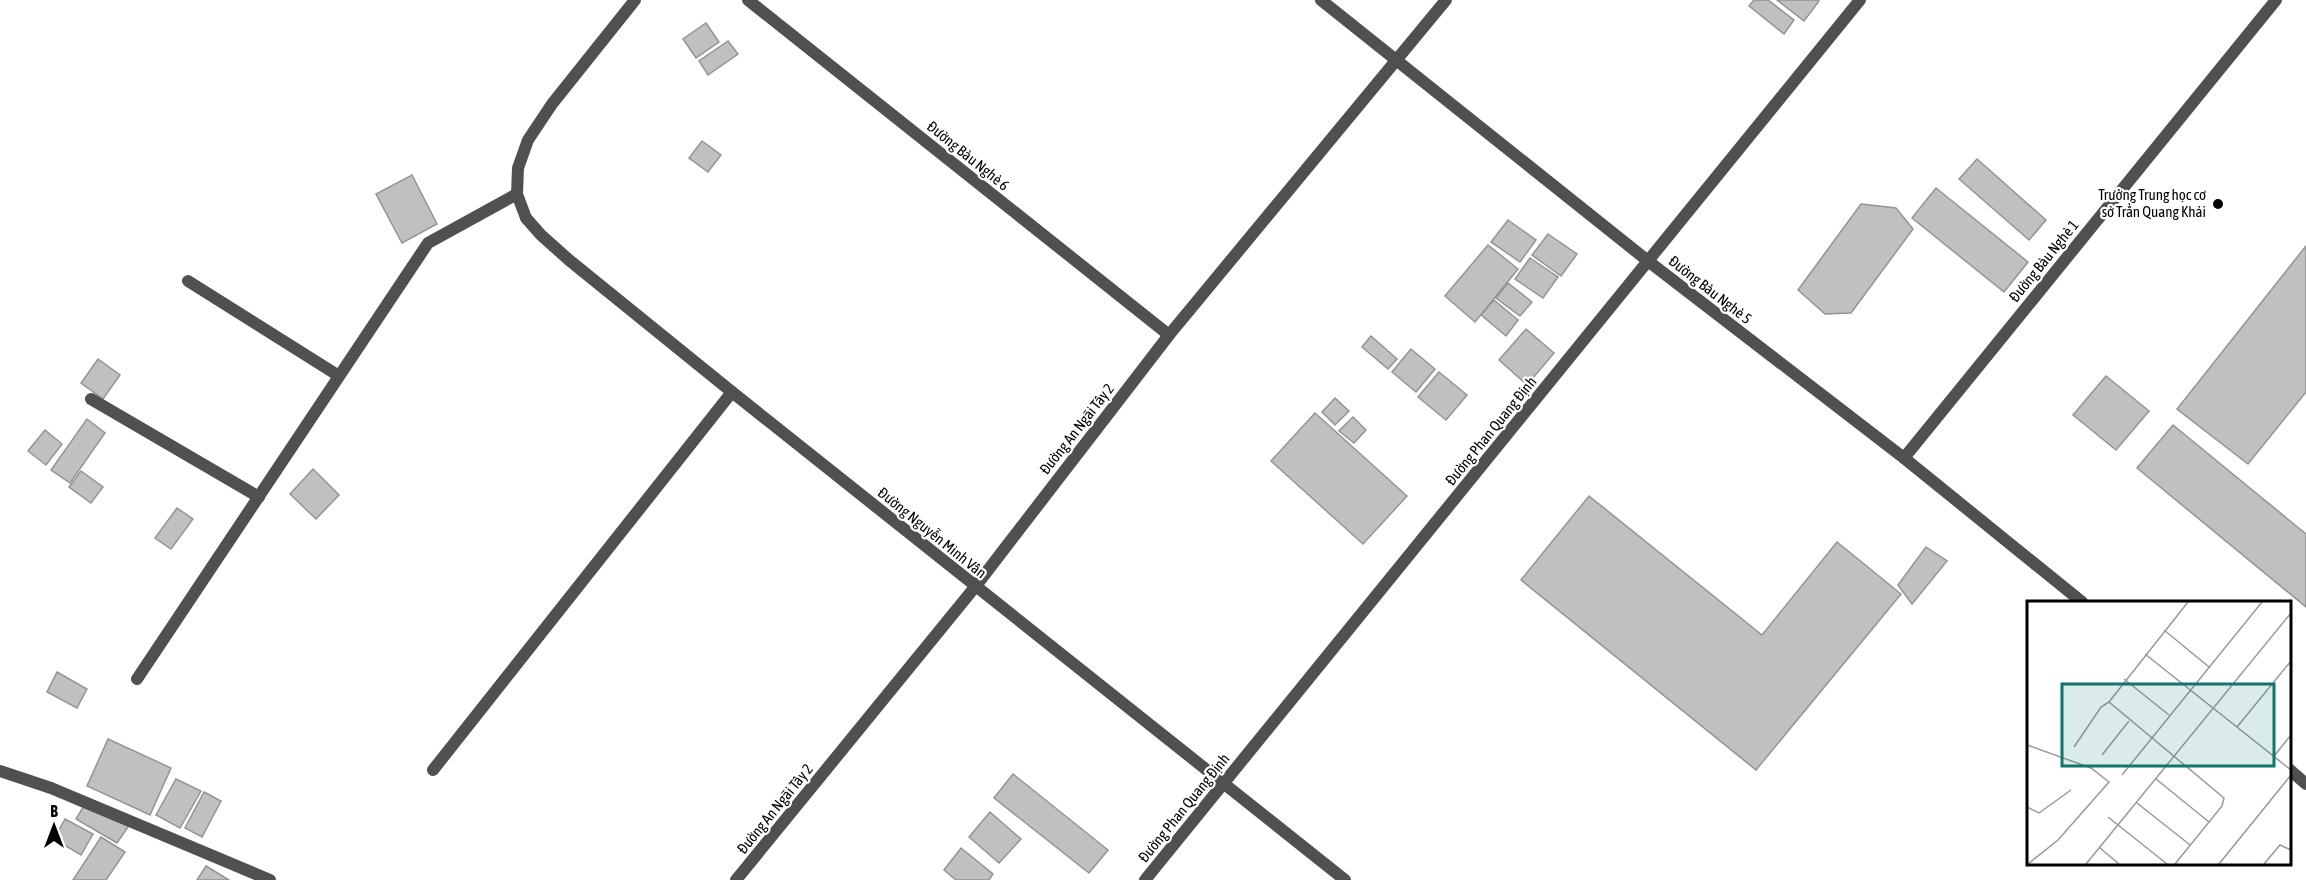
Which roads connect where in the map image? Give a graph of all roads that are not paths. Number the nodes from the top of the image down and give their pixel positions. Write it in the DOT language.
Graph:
graph roads {
  1 [pos="635,0"];
  2 [pos="748,0"];
  3 [pos="1321,0"];
  4 [pos="1446,0"];
  5 [pos="1860,0"];
  6 [pos="2276,0"];
  7 [pos="1397,61"];
  8 [pos="517,194"];
  9 [pos="1648,261"];
  10 [pos="188,281"];
  11 [pos="1168,335"];
  12 [pos="339,376"];
  13 [pos="732,392"];
  14 [pos="91,399"];
  15 [pos="1904,458"];
  16 [pos="259,497"];
  17 [pos="975,587"];
  18 [pos="2080,601"];
  19 [pos="137,679"];
  20 [pos="433,770"];
  21 [pos="0,771"];
  22 [pos="1223,784"];
  23 [pos="270,880"];
  24 [pos="736,880"];
  25 [pos="1144,880"];
  26 [pos="1345,880"];
  1 -- 8 [label="street"];
  2 -- 11 [label="street, Đường Bàu Nghè 6"];
  3 -- 7 [label="street, Đường Bàu Nghè 5"];
  4 -- 7 [label="street, Đường An Ngãi Tây 2"];
  5 -- 9 [label="street, Đường Phan Quang Định"];
  6 -- 15 [label="street, Đường Bàu Nghè 1"];
  7 -- 9 [label="street, Đường Bàu Nghè 5"];
  7 -- 11 [label="street, Đường An Ngãi Tây 2"];
  8 -- 12 [label="street"];
  8 -- 13 [label="street, Đường Nguyễn Minh Vân"];
  9 -- 15 [label="street, Đường Bàu Nghè 5"];
  9 -- 22 [label="street, Đường Phan Quang Định"];
  10 -- 12 [label="street"];
  11 -- 17 [label="street, Đường An Ngãi Tây 2"];
  12 -- 16 [label="street"];
  13 -- 17 [label="street, Đường Nguyễn Minh Vân"];
  13 -- 20 [label="street"];
  14 -- 16 [label="street"];
  15 -- 18 [label="street, Đường Bàu Nghè 5"];
  16 -- 19 [label="street"];
  17 -- 22 [label="street, Đường Nguyễn Minh Vân"];
  17 -- 24 [label="street, Đường An Ngãi Tây 2"];
  21 -- 23 [label="street"];
  22 -- 25 [label="street, Đường Phan Quang Định"];
  22 -- 26 [label="street, Đường Nguyễn Minh Vân"];
}
